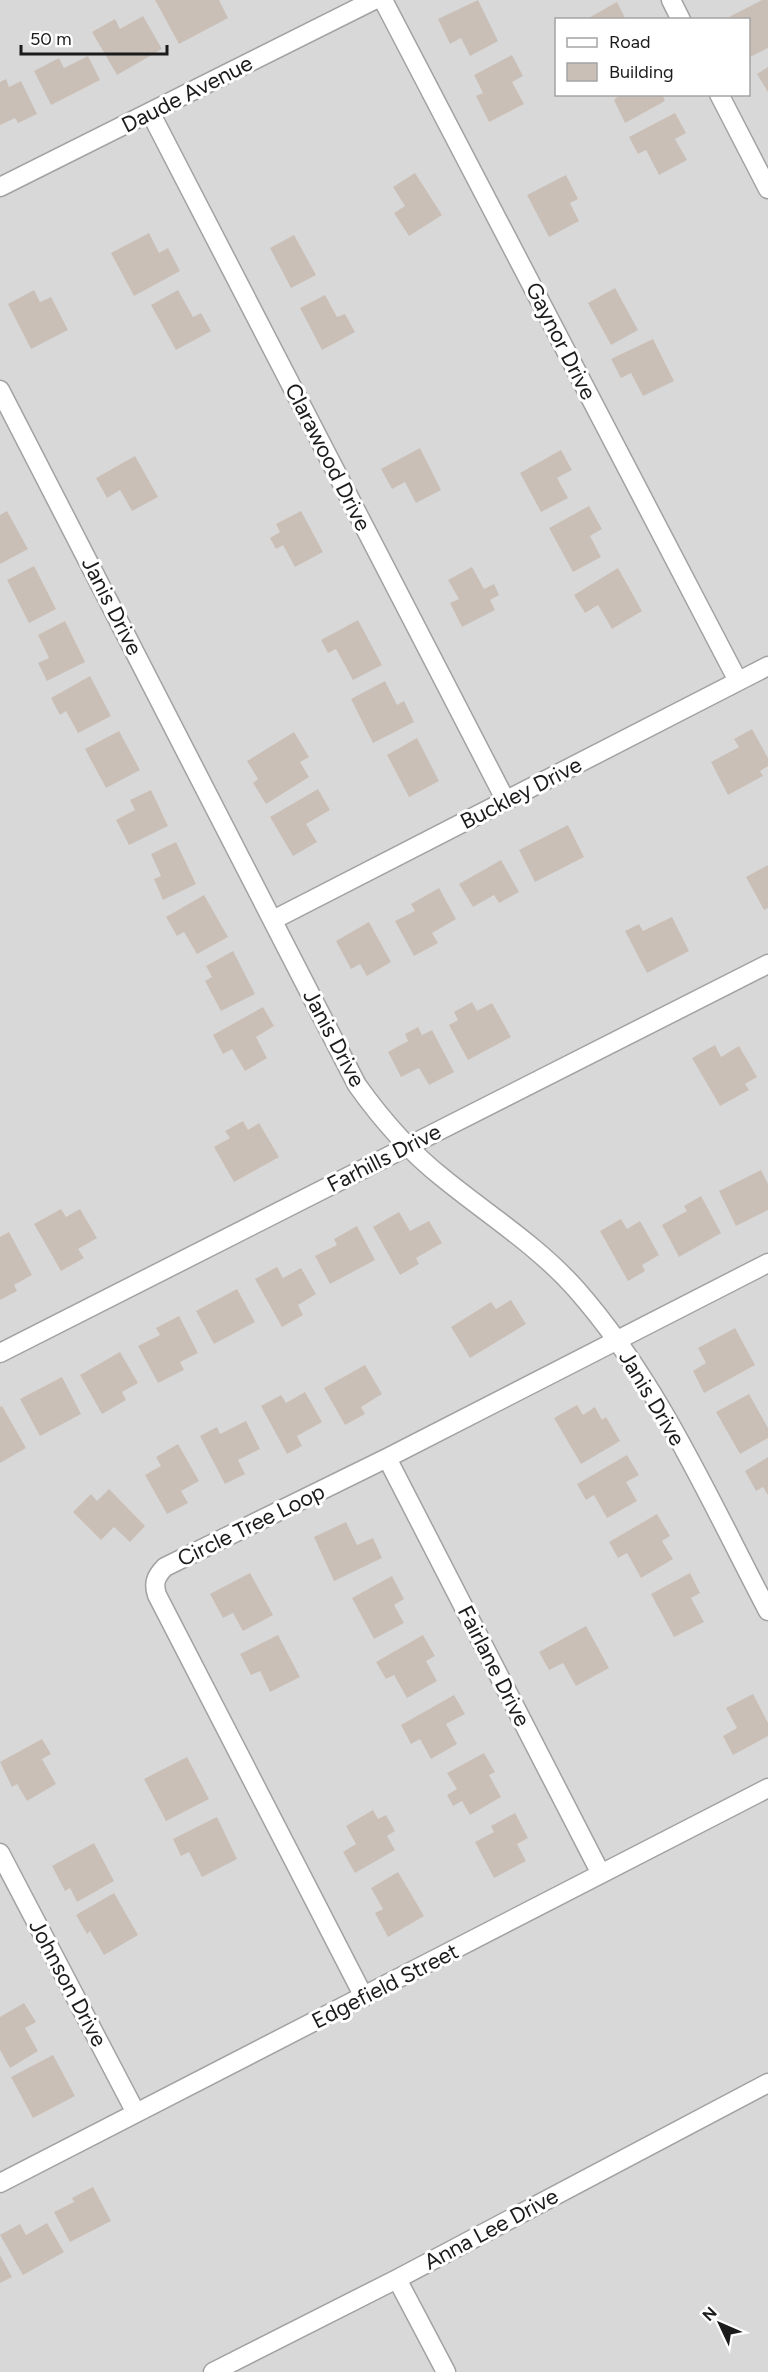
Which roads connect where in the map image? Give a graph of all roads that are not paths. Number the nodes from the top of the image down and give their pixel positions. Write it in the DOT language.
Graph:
graph roads {
  1 [pos="374,0"];
  2 [pos="383,0"];
  3 [pos="671,0"];
  4 [pos="680,18"];
  5 [pos="720,96"];
  6 [pos="150,112"];
  7 [pos="0,187"];
  8 [pos="768,189"];
  9 [pos="0,390"];
  10 [pos="768,666"];
  11 [pos="738,681"];
  12 [pos="506,801"];
  13 [pos="273,920"];
  14 [pos="768,964"];
  15 [pos="407,1146"];
  16 [pos="768,1263"];
  17 [pos="617,1338"];
  18 [pos="0,1353"];
  19 [pos="387,1458"];
  20 [pos="768,1611"];
  21 [pos="768,1788"];
  22 [pos="0,1853"];
  23 [pos="601,1874"];
  24 [pos="364,1997"];
  25 [pos="768,2082"];
  26 [pos="136,2113"];
  27 [pos="0,2183"];
  28 [pos="397,2279"];
  29 [pos="213,2372"];
  30 [pos="446,2372"];
  1 -- 6 [label="street, Daude Avenue"];
  2 -- 11 [label="street, Gaynor Drive"];
  3 -- 4 [label="street"];
  5 -- 8 [label="street"];
  6 -- 7 [label="street, Daude Avenue"];
  6 -- 12 [label="street, Clarawood Drive"];
  9 -- 13 [label="street, Janis Drive"];
  10 -- 11 [label="street, Buckley Drive"];
  11 -- 12 [label="street, Buckley Drive"];
  12 -- 13 [label="street, Buckley Drive"];
  13 -- 15 [label="street, Janis Drive"];
  14 -- 15 [label="street, Farhills Drive"];
  15 -- 17 [label="street, Janis Drive"];
  15 -- 18 [label="street, Farhills Drive"];
  16 -- 17 [label="street, Circle Tree Loop"];
  17 -- 19 [label="street, Circle Tree Loop"];
  17 -- 20 [label="street, Janis Drive"];
  19 -- 23 [label="street, Fairlane Drive"];
  19 -- 24 [label="street, Circle Tree Loop"];
  21 -- 23 [label="street, Edgefield Street"];
  22 -- 26 [label="street, Johnson Drive"];
  23 -- 24 [label="street, Edgefield Street"];
  24 -- 26 [label="street, Edgefield Street"];
  25 -- 28 [label="street, Anna Lee Drive"];
  26 -- 27 [label="street, Edgefield Street"];
  28 -- 29 [label="street, Anna Lee Drive"];
  28 -- 30 [label="street"];
}
